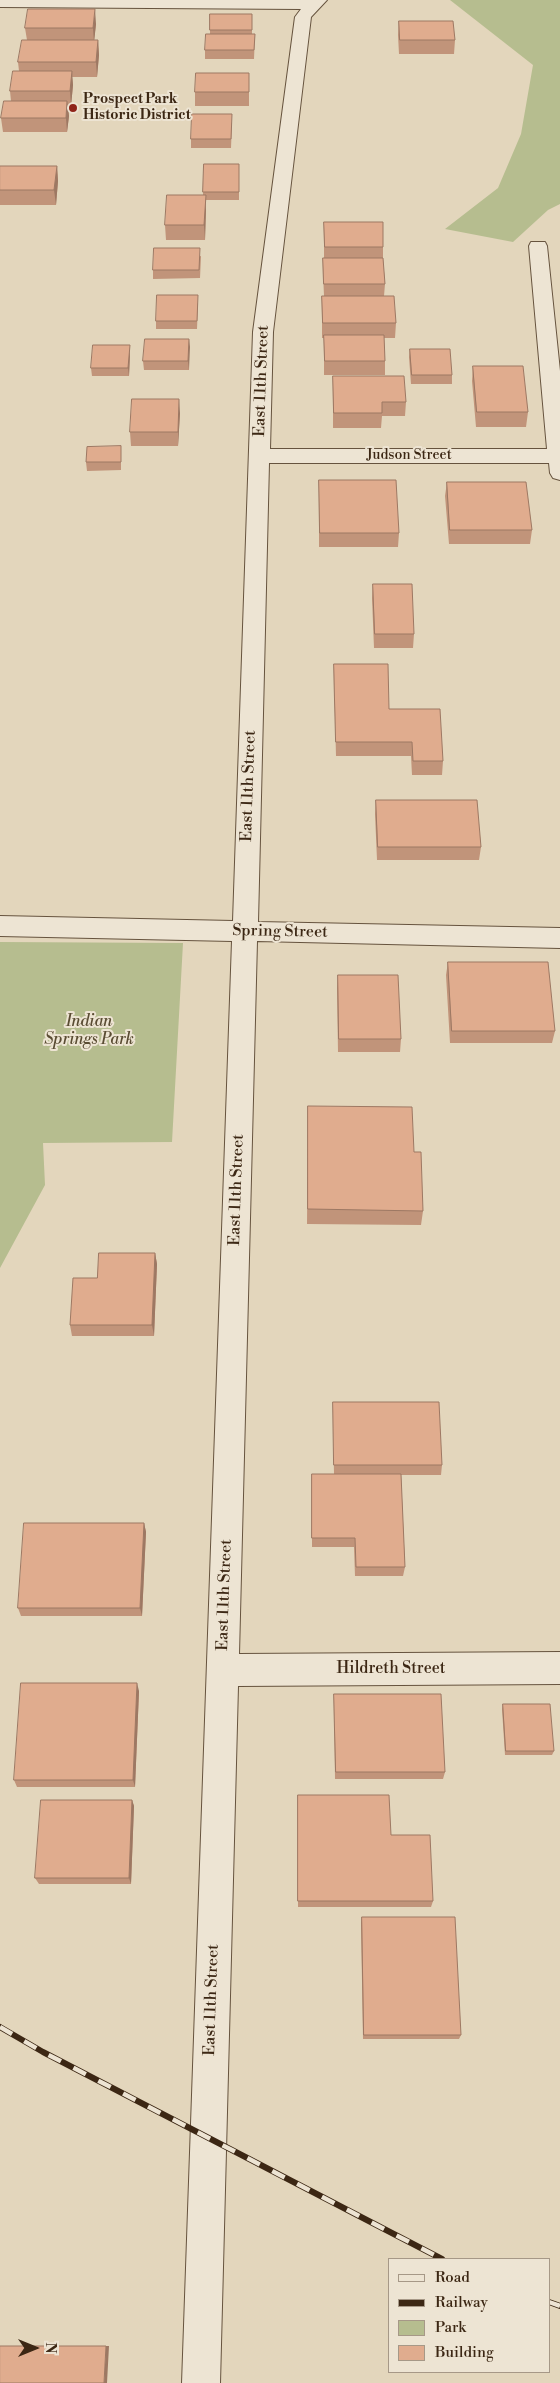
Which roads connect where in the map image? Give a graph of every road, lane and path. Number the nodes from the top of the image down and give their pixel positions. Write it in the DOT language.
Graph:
graph roads {
  1 [pos="0,2"];
  2 [pos="316,2"];
  3 [pos="538,246"];
  4 [pos="259,456"];
  5 [pos="559,462"];
  6 [pos="0,926"];
  7 [pos="245,931"];
  8 [pos="560,938"];
  9 [pos="560,1668"];
  10 [pos="222,1670"];
  11 [pos="201,2383"];
  1 -- 2 [label="street"];
  2 -- 4 [label="street, East 11th Street"];
  3 -- 5 [label="street"];
  4 -- 5 [label="street, Judson Street"];
  4 -- 7 [label="street, East 11th Street"];
  6 -- 7 [label="street, Spring Street"];
  7 -- 8 [label="street, Spring Street"];
  7 -- 10 [label="street, East 11th Street"];
  9 -- 10 [label="street, Hildreth Street"];
  10 -- 11 [label="street, East 11th Street"];
}
